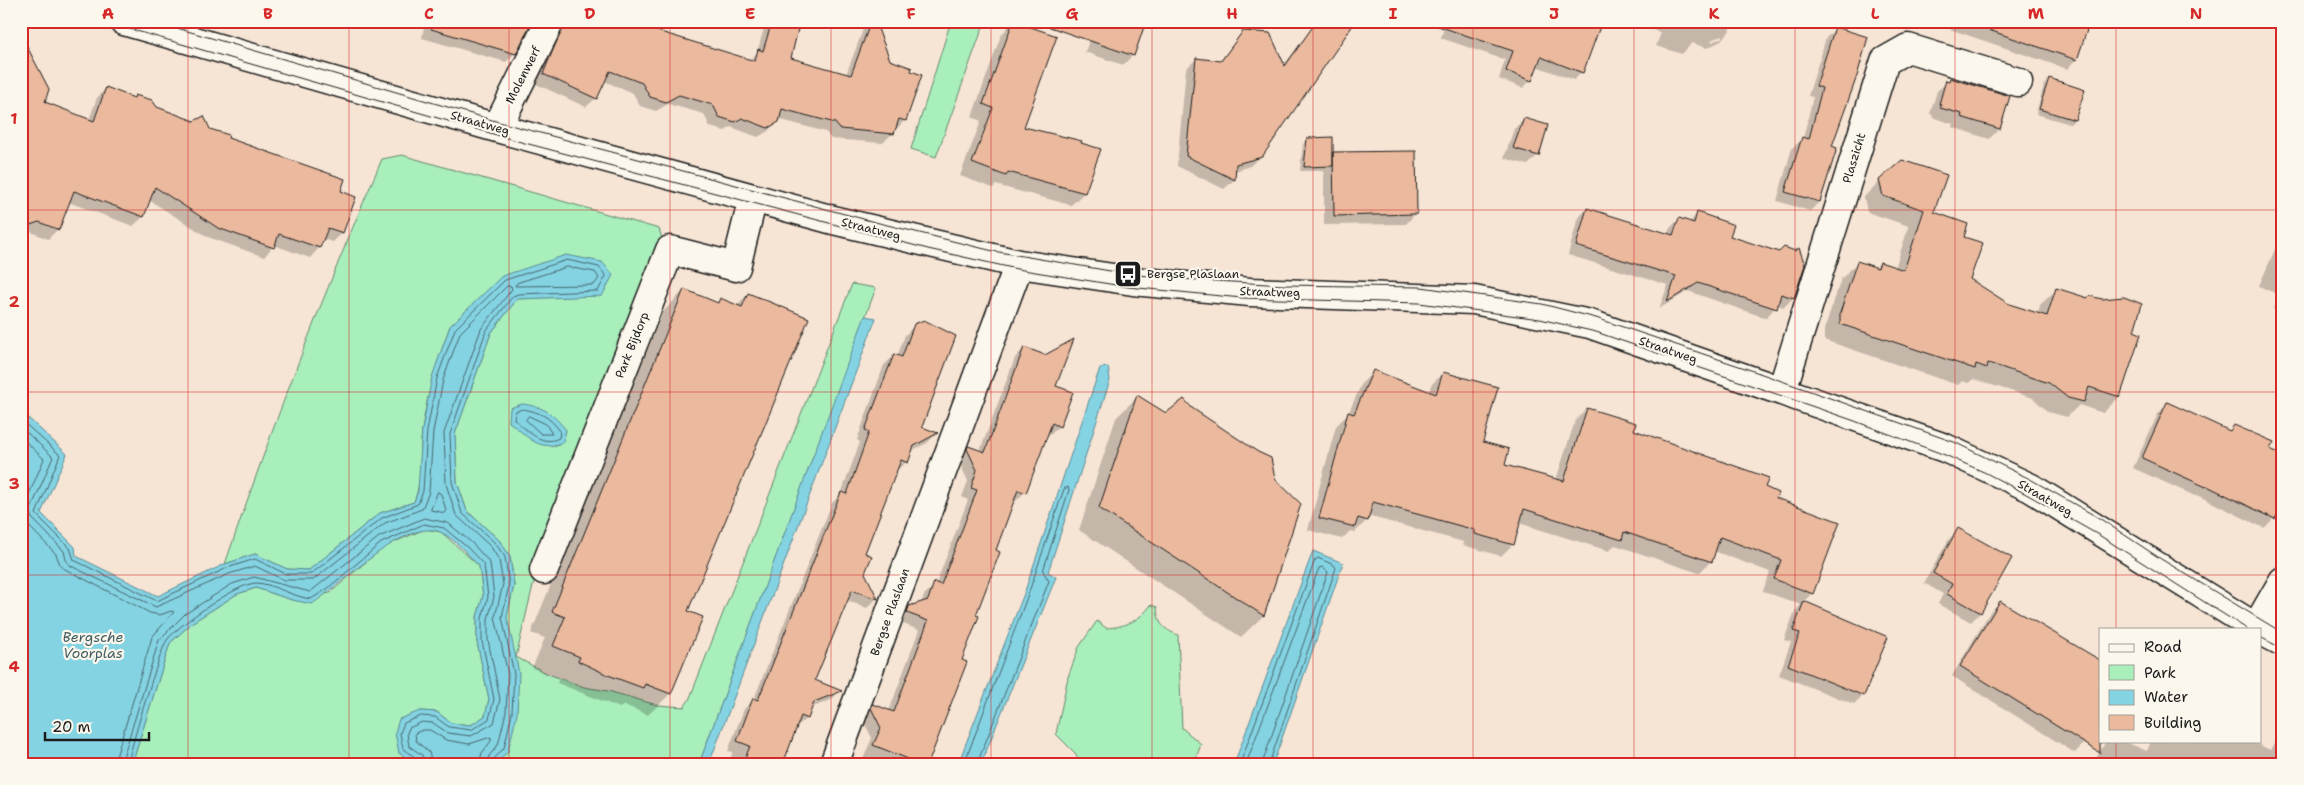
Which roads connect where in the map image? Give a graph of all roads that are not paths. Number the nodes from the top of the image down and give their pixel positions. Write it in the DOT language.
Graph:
graph roads {
  1 [pos="124,21"];
  2 [pos="550,21"];
  3 [pos="2018,82"];
  4 [pos="497,128"];
  5 [pos="753,198"];
  6 [pos="1019,264"];
  7 [pos="1782,390"];
  8 [pos="544,570"];
  9 [pos="2283,582"];
  10 [pos="2256,628"];
  11 [pos="2259,628"];
  12 [pos="2262,631"];
  13 [pos="2283,642"];
  14 [pos="834,764"];
  1 -- 4 [label="street, Straatweg"];
  2 -- 4 [label="street, Molenwerf"];
  3 -- 7 [label="street, Plaszicht"];
  4 -- 5 [label="street, Straatweg"];
  5 -- 6 [label="street, Straatweg"];
  5 -- 8 [label="street, Park Bijdorp"];
  6 -- 7 [label="street, Straatweg"];
  6 -- 14 [label="street, Bergse Plaslaan"];
  7 -- 10 [label="street, Straatweg"];
  9 -- 11 [label="street"];
  12 -- 13 [label="street, Straatweg"];
}
